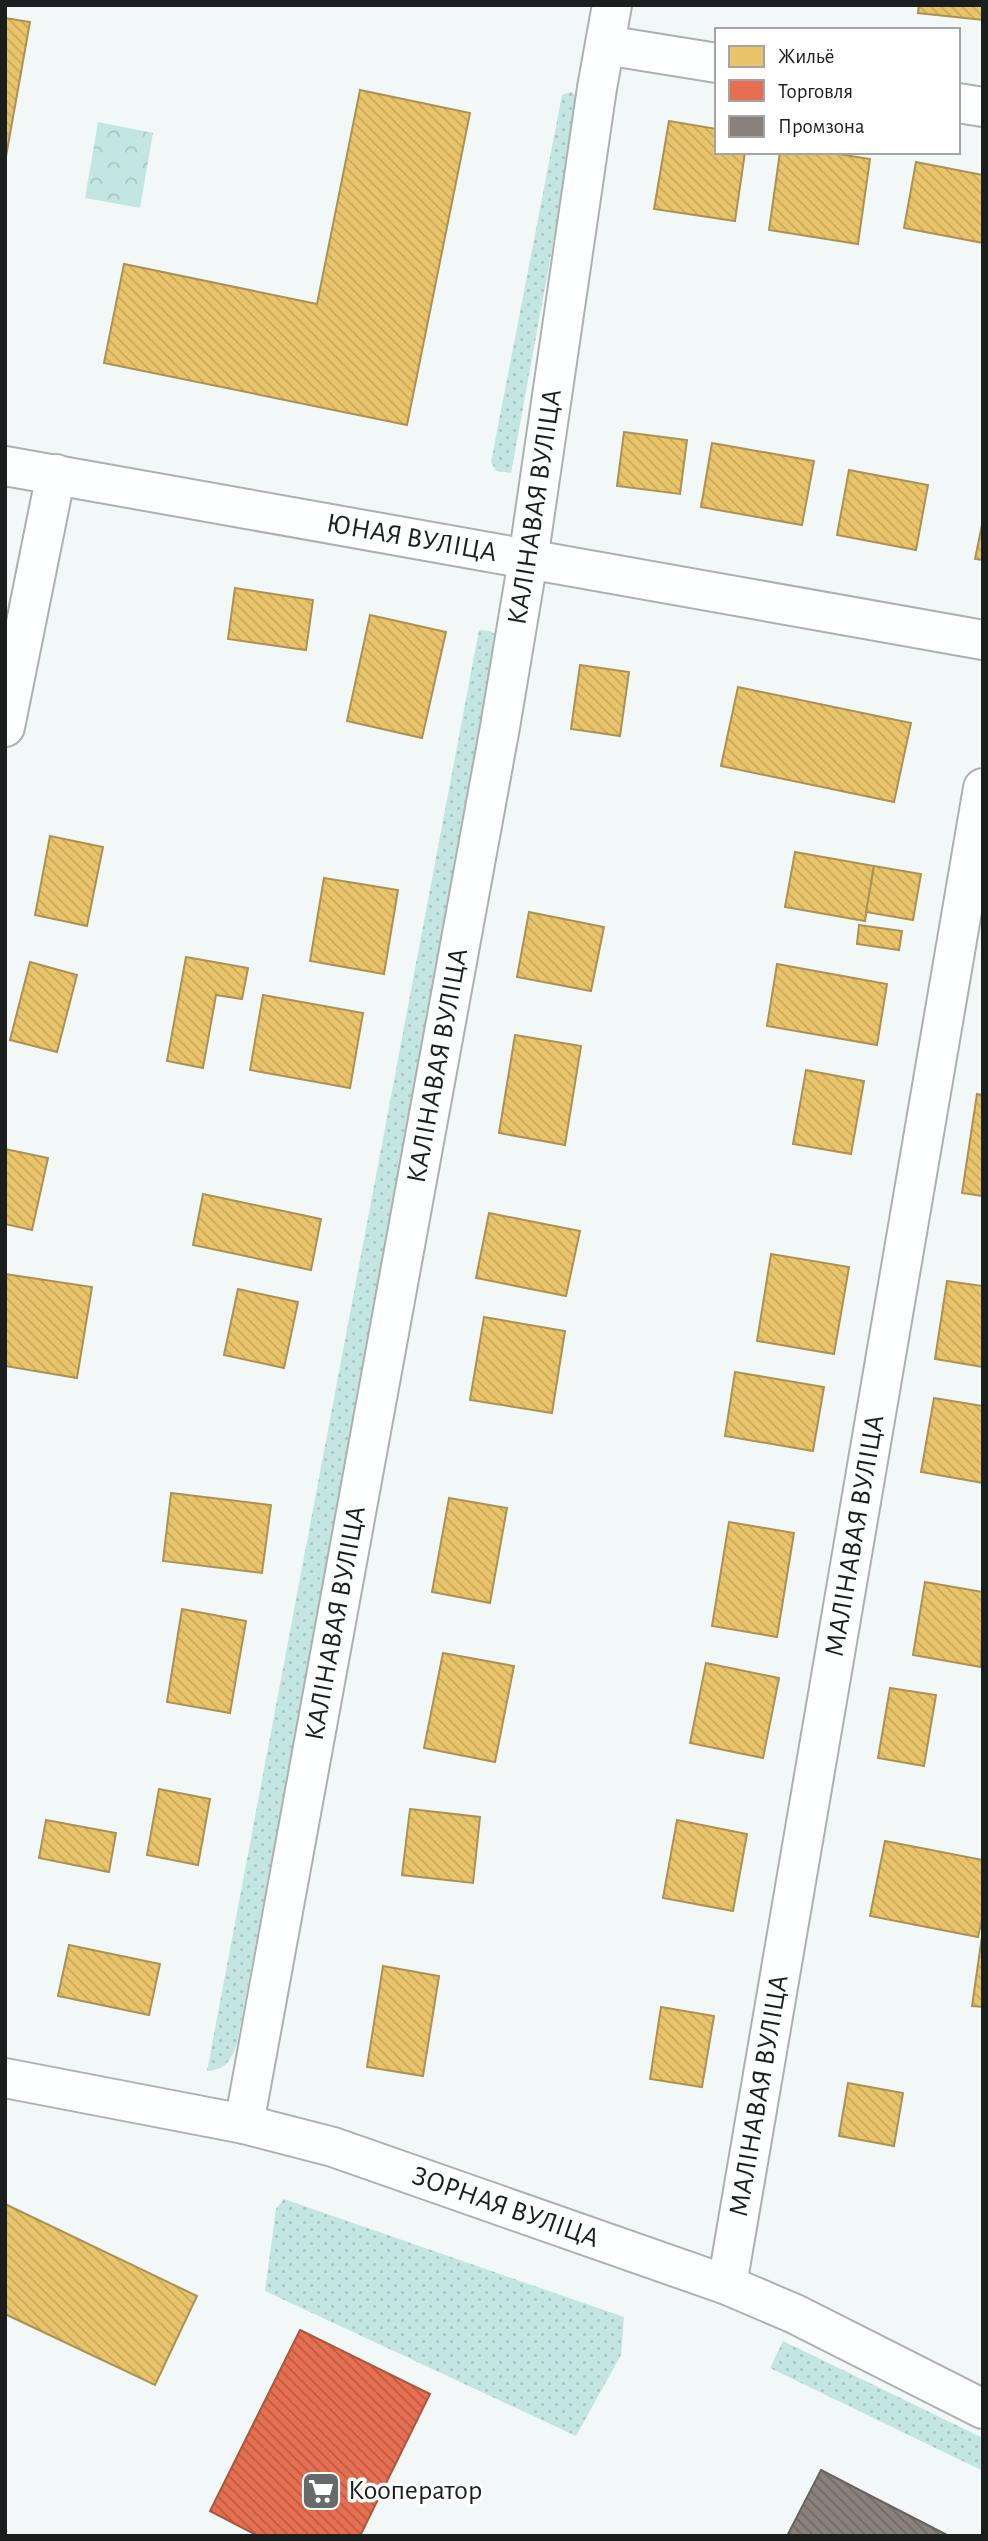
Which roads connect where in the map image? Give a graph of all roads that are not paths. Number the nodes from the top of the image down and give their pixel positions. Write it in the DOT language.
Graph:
graph roads {
  1 [pos="612,5"];
  2 [pos="605,45"];
  3 [pos="715,63"];
  4 [pos="960,103"];
  5 [pos="983,107"];
  6 [pos="5,466"];
  7 [pos="56,474"];
  8 [pos="528,560"];
  9 [pos="983,640"];
  10 [pos="5,727"];
  11 [pos="983,788"];
  12 [pos="5,2078"];
  13 [pos="244,2124"];
  14 [pos="727,2285"];
  15 [pos="983,2409"];
  1 -- 2 [label="street, КАЛІНАВАЯ ВУЛІЦА"];
  2 -- 3 [label="street"];
  2 -- 8 [label="street, КАЛІНАВАЯ ВУЛІЦА"];
  4 -- 5 [label="street"];
  6 -- 7 [label="street, ЮНАЯ ВУЛІЦА"];
  7 -- 8 [label="street, ЮНАЯ ВУЛІЦА"];
  7 -- 10 [label="street"];
  8 -- 9 [label="street, ЮНАЯ ВУЛІЦА"];
  8 -- 13 [label="street, КАЛІНАВАЯ ВУЛІЦА"];
  11 -- 14 [label="street, МАЛІНАВАЯ ВУЛІЦА"];
  12 -- 13 [label="street, ЗОРНАЯ ВУЛІЦА"];
  13 -- 14 [label="street, ЗОРНАЯ ВУЛІЦА"];
  14 -- 15 [label="street, ЗОРНАЯ ВУЛІЦА"];
}
